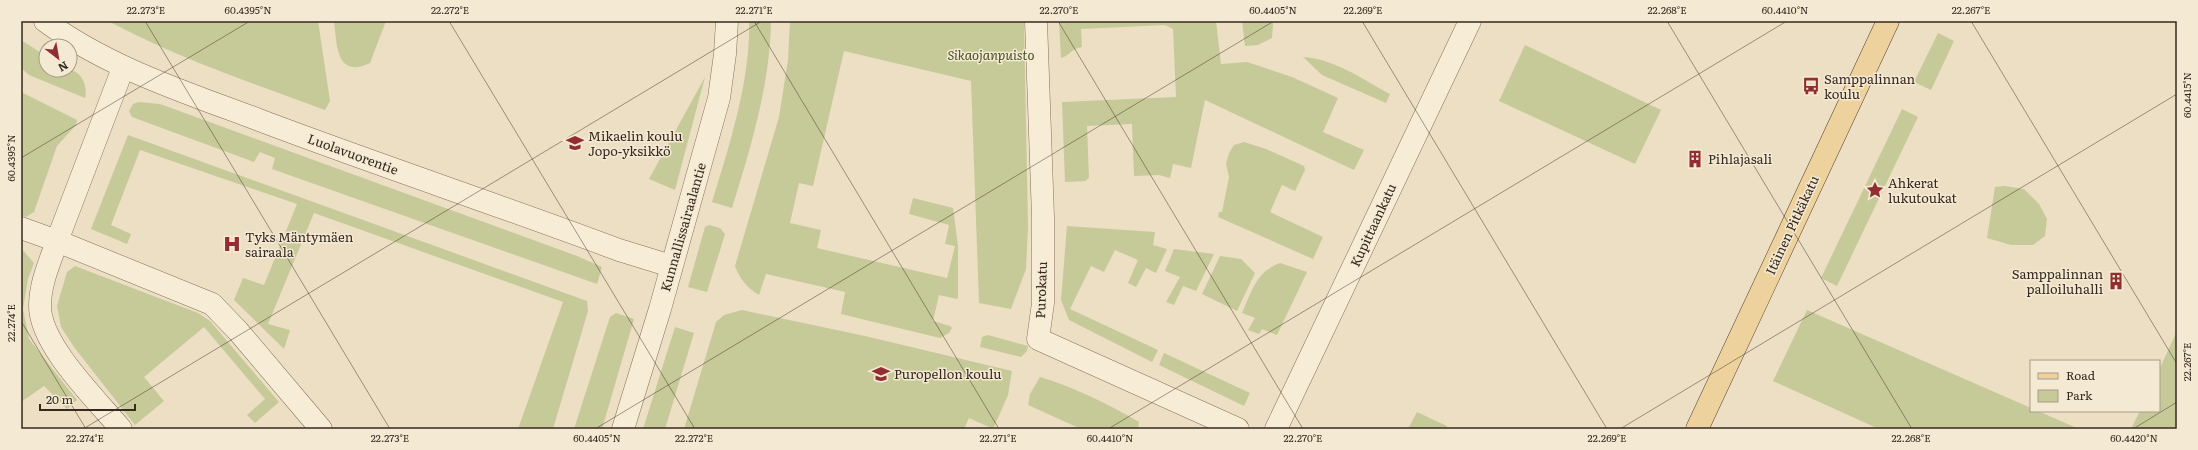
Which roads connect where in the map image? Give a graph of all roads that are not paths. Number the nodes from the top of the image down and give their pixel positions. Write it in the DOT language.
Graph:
graph roads {
  1 [pos="45,21"];
  2 [pos="727,21"];
  3 [pos="1036,21"];
  4 [pos="1470,21"];
  5 [pos="1888,21"];
  6 [pos="123,68"];
  7 [pos="21,228"];
  8 [pos="57,241"];
  9 [pos="671,266"];
  10 [pos="121,429"];
  11 [pos="321,429"];
  12 [pos="623,429"];
  13 [pos="1238,429"];
  14 [pos="1276,429"];
  15 [pos="1697,429"];
  1 -- 6 [label="street, Luolavuorentie"];
  2 -- 9 [label="street, Kunnallissairaalantie"];
  3 -- 13 [label="street, Purokatu"];
  4 -- 14 [label="street, Kupittaankatu"];
  5 -- 15 [label="main road, Itäinen Pitkäkatu"];
  6 -- 8 [label="street"];
  6 -- 9 [label="street, Luolavuorentie"];
  7 -- 8 [label="street"];
  8 -- 10 [label="street"];
  8 -- 11 [label="street"];
  9 -- 12 [label="street, Kunnallissairaalantie"];
}
